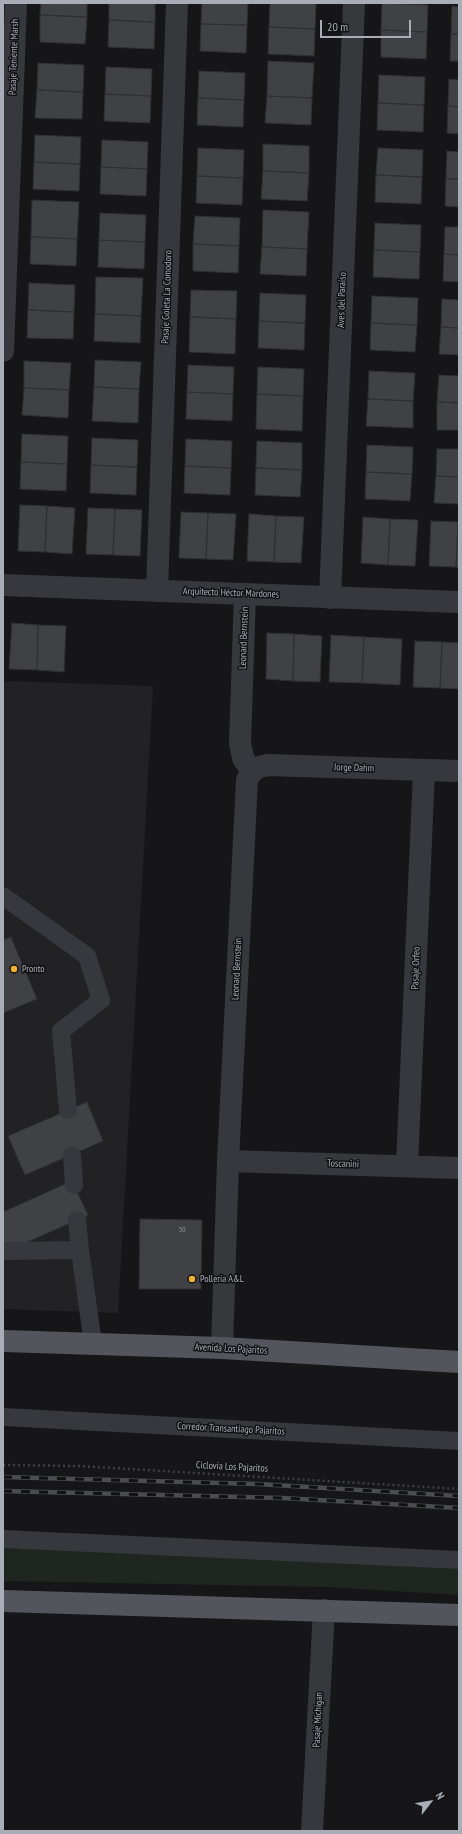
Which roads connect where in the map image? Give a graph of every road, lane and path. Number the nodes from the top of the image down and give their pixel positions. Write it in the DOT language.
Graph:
graph roads {
  1 [pos="16,3"];
  2 [pos="177,3"];
  3 [pos="354,3"];
  4 [pos="3,351"];
  5 [pos="3,585"];
  6 [pos="157,591"];
  7 [pos="245,594"];
  8 [pos="330,598"];
  9 [pos="459,602"];
  10 [pos="424,770"];
  11 [pos="459,771"];
  12 [pos="252,772"];
  13 [pos="3,896"];
  14 [pos="68,1110"];
  15 [pos="72,1155"];
  16 [pos="228,1161"];
  17 [pos="407,1166"];
  18 [pos="459,1168"];
  19 [pos="74,1185"];
  20 [pos="77,1220"];
  21 [pos="80,1250"];
  22 [pos="8,1251"];
  23 [pos="3,1341"];
  24 [pos="93,1344"];
  25 [pos="222,1348"];
  26 [pos="459,1362"];
  27 [pos="3,1417"];
  28 [pos="459,1441"];
  29 [pos="3,1465"];
  30 [pos="459,1489"];
  31 [pos="3,1538"];
  32 [pos="459,1560"];
  33 [pos="3,1601"];
  34 [pos="324,1610"];
  35 [pos="459,1615"];
  36 [pos="312,1831"];
  1 -- 4 [label="street, Pasaje Teniente Marsh"];
  2 -- 6 [label="street, Pasaje Goleta La Comodoro"];
  3 -- 8 [label="street, Aves del Paraíso"];
  5 -- 6 [label="street, Arquitecto Héctor Mardones"];
  6 -- 7 [label="street, Arquitecto Héctor Mardones"];
  7 -- 8 [label="street, Arquitecto Héctor Mardones"];
  7 -- 12 [label="street, Leonard Bernstein"];
  8 -- 9 [label="street, Arquitecto Héctor Mardones"];
  10 -- 11 [label="street, Jorge Dahm"];
  10 -- 12 [label="street, Jorge Dahm"];
  10 -- 17 [label="street, Pasaje Orfeo"];
  12 -- 16 [label="street, Leonard Bernstein"];
  13 -- 14 [label="lane"];
  15 -- 19 [label="lane"];
  16 -- 17 [label="street, Toscanini"];
  16 -- 25 [label="street, Leonard Bernstein"];
  17 -- 18 [label="street, Toscanini"];
  20 -- 21 [label="lane"];
  21 -- 22 [label="lane"];
  21 -- 24 [label="lane"];
  23 -- 24 [label="main road, Avenida Los Pajaritos"];
  24 -- 25 [label="main road, Avenida Los Pajaritos"];
  25 -- 26 [label="main road, Avenida Los Pajaritos"];
  27 -- 28 [label="lane, Corredor Transantiago Pajaritos"];
  29 -- 30 [label="path, Ciclovía Los Pajaritos"];
  31 -- 32 [label="lane"];
  33 -- 34 [label="main road"];
  34 -- 35 [label="main road"];
  34 -- 36 [label="street, Pasaje Michigan"];
}
